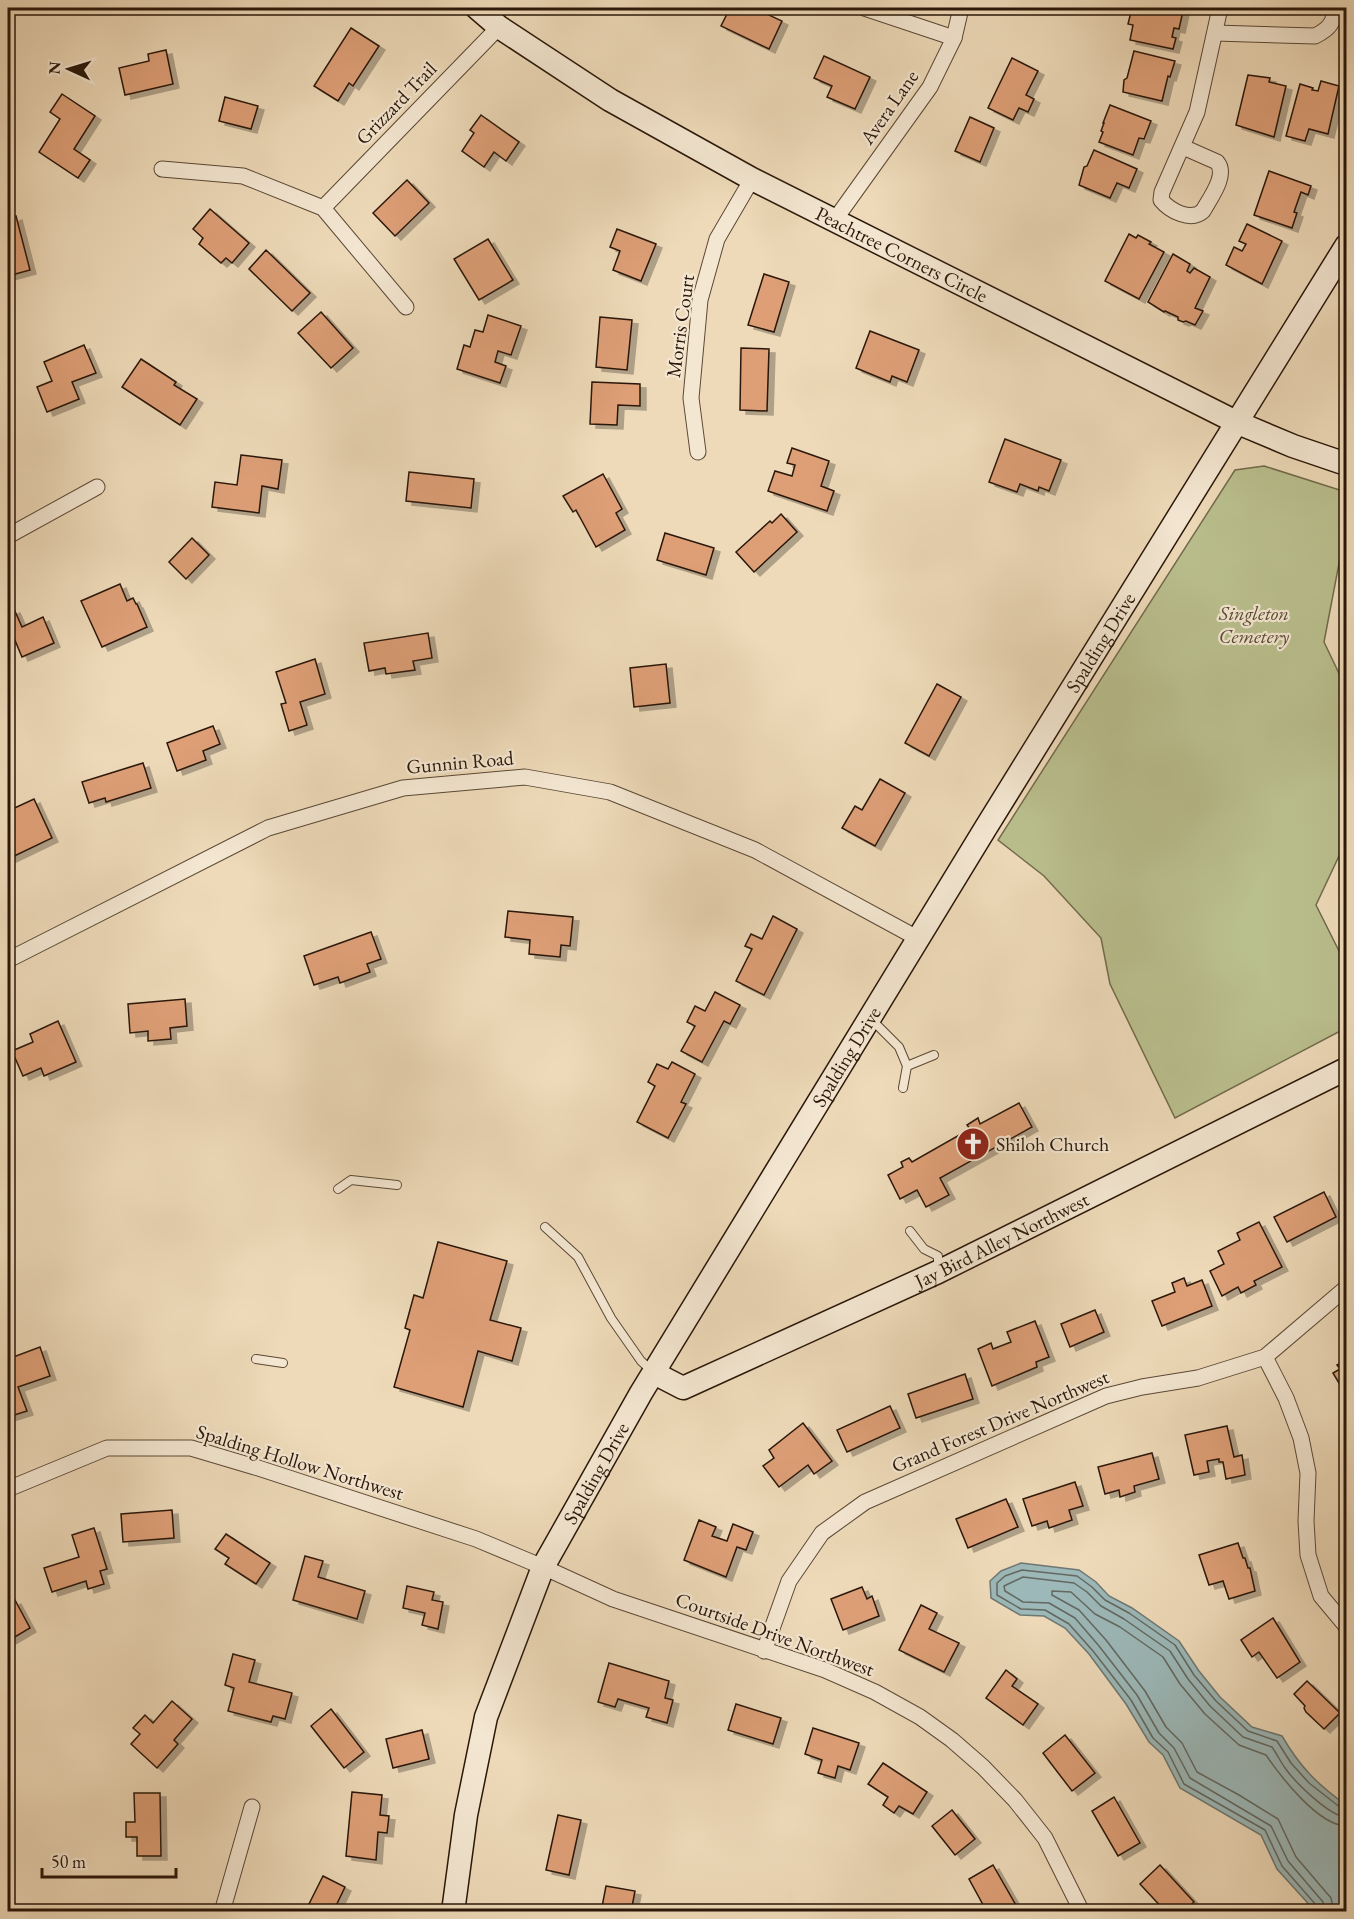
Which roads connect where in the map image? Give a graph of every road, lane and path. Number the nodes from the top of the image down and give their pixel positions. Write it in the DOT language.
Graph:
graph roads {
  1 [pos="477,8"];
  2 [pos="864,8"];
  3 [pos="961,8"];
  4 [pos="1220,8"];
  5 [pos="1335,8"];
  6 [pos="499,27"];
  7 [pos="1215,33"];
  8 [pos="954,38"];
  9 [pos="1183,147"];
  10 [pos="162,170"];
  11 [pos="752,179"];
  12 [pos="323,208"];
  13 [pos="834,221"];
  14 [pos="1347,246"];
  15 [pos="406,307"];
  16 [pos="1236,422"];
  17 [pos="698,452"];
  18 [pos="1347,464"];
  19 [pos="97,487"];
  20 [pos="8,536"];
  21 [pos="919,939"];
  22 [pos="8,960"];
  23 [pos="871,1018"];
  24 [pos="934,1056"];
  25 [pos="907,1066"];
  26 [pos="1347,1069"];
  27 [pos="903,1088"];
  28 [pos="397,1185"];
  29 [pos="338,1189"];
  30 [pos="545,1227"];
  31 [pos="910,1231"];
  32 [pos="938,1272"];
  33 [pos="1347,1288"];
  34 [pos="1265,1357"];
  35 [pos="256,1359"];
  36 [pos="283,1363"];
  37 [pos="654,1373"];
  38 [pos="8,1489"];
  39 [pos="543,1567"];
  40 [pos="1347,1626"];
  41 [pos="764,1651"];
  42 [pos="252,1807"];
  43 [pos="222,1911"];
  44 [pos="453,1911"];
  45 [pos="1082,1911"];
  1 -- 6 [label="main road, Peachtree Corners Circle"];
  2 -- 8 [label="street"];
  3 -- 8 [label="street, Avera Lane"];
  4 -- 7 [label="street"];
  5 -- 7 [label="street"];
  6 -- 11 [label="main road, Peachtree Corners Circle"];
  6 -- 12 [label="street, Grizzard Trail"];
  7 -- 9 [label="street"];
  8 -- 13 [label="street, Avera Lane"];
  9 -- 9 [label="street"];
  10 -- 12 [label="street"];
  11 -- 13 [label="main road, Peachtree Corners Circle"];
  11 -- 17 [label="street, Morris Court"];
  12 -- 15 [label="street"];
  13 -- 16 [label="main road, Peachtree Corners Circle"];
  14 -- 16 [label="main road, Spalding Drive"];
  16 -- 18 [label="main road, Peachtree Corners Circle"];
  16 -- 21 [label="main road, Spalding Drive"];
  19 -- 20 [label="street"];
  21 -- 22 [label="street, Gunnin Road"];
  21 -- 23 [label="main road, Spalding Drive"];
  23 -- 25 [label="lane"];
  23 -- 37 [label="main road, Spalding Drive"];
  24 -- 25 [label="lane"];
  25 -- 27 [label="lane"];
  26 -- 32 [label="main road, Jay Bird Alley Northwest"];
  28 -- 29 [label="lane"];
  30 -- 37 [label="lane"];
  31 -- 32 [label="lane"];
  32 -- 37 [label="main road, Jay Bird Alley Northwest"];
  33 -- 34 [label="street, Grand Forest Drive Northwest"];
  34 -- 40 [label="street"];
  34 -- 41 [label="street, Grand Forest Drive Northwest"];
  35 -- 36 [label="lane"];
  37 -- 39 [label="main road, Spalding Drive"];
  38 -- 39 [label="street, Spalding Hollow Northwest"];
  39 -- 41 [label="street, Courtside Drive Northwest"];
  39 -- 44 [label="main road, Spalding Drive"];
  41 -- 45 [label="street, Courtside Drive Northwest"];
  42 -- 43 [label="street"];
}
